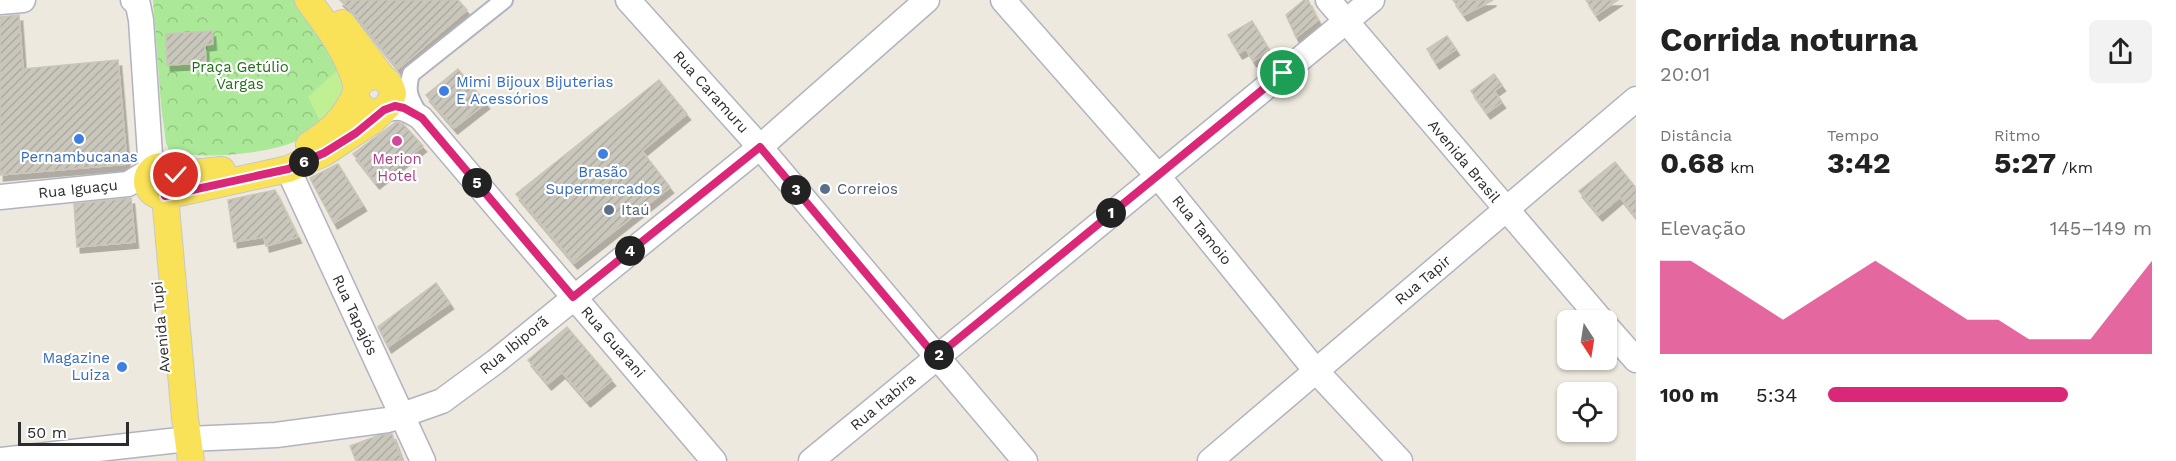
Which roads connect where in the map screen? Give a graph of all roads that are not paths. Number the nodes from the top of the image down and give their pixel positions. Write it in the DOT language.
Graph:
graph roads {
  1 [pos="23,0"];
  2 [pos="133,0"];
  3 [pos="308,0"];
  4 [pos="323,0"];
  5 [pos="504,0"];
  6 [pos="628,0"];
  7 [pos="927,0"];
  8 [pos="1003,0"];
  9 [pos="1328,0"];
  10 [pos="1372,0"];
  11 [pos="0,2"];
  12 [pos="1346,22"];
  13 [pos="411,74"];
  14 [pos="383,78"];
  15 [pos="356,90"];
  16 [pos="1636,99"];
  17 [pos="384,110"];
  18 [pos="422,118"];
  19 [pos="760,147"];
  20 [pos="288,169"];
  21 [pos="1157,175"];
  22 [pos="159,181"];
  23 [pos="0,197"];
  24 [pos="1506,210"];
  25 [pos="573,297"];
  26 [pos="1592,310"];
  27 [pos="1617,338"];
  28 [pos="936,357"];
  29 [pos="1636,360"];
  30 [pos="1316,370"];
  31 [pos="402,416"];
  32 [pos="181,451"];
  33 [pos="0,460"];
  34 [pos="423,461"];
  35 [pos="714,461"];
  36 [pos="811,461"];
  37 [pos="1025,461"];
  38 [pos="1210,461"];
  39 [pos="1400,461"];
  1 -- 11 [label="street"];
  2 -- 22 [label="street"];
  3 -- 15 [label="main road"];
  4 -- 14 [label="main road"];
  5 -- 13 [label="street"];
  6 -- 19 [label="street, Rua Caramuru"];
  7 -- 19 [label="street, Rua Ibiporã"];
  8 -- 21 [label="street, Rua Tamoio"];
  9 -- 12 [label="street, Avenida Brasil"];
  10 -- 12 [label="street, Rua Itabira"];
  12 -- 21 [label="street, Rua Itabira"];
  12 -- 24 [label="street, Avenida Brasil"];
  13 -- 14 [label="street"];
  13 -- 18 [label="street"];
  14 -- 15 [label="main road"];
  14 -- 17 [label="main road"];
  15 -- 17 [label="main road"];
  15 -- 22 [label="main road"];
  16 -- 24 [label="street, Rua Tapir"];
  17 -- 18 [label="street, Rua Guarani"];
  17 -- 20 [label="main road, Rua Iguaçu"];
  18 -- 25 [label="street, Rua Guarani"];
  19 -- 25 [label="street, Rua Ibiporã"];
  19 -- 28 [label="street, Rua Caramuru"];
  20 -- 22 [label="main road, Rua Iguaçu"];
  20 -- 31 [label="street, Rua Tapajós"];
  21 -- 28 [label="street, Rua Itabira"];
  21 -- 30 [label="street, Rua Tamoio"];
  22 -- 23 [label="street, Rua Iguaçu"];
  22 -- 32 [label="main road, Avenida Tupi"];
  24 -- 26 [label="street, Avenida Brasil"];
  24 -- 30 [label="street, Rua Tapir"];
  25 -- 31 [label="street, Rua Ibiporã"];
  25 -- 35 [label="street, Rua Guarani"];
  27 -- 29 [label="street"];
  28 -- 36 [label="street, Rua Itabira"];
  28 -- 37 [label="street, Rua Caramuru"];
  30 -- 38 [label="street, Rua Tapir"];
  30 -- 39 [label="street, Rua Tamoio"];
  31 -- 32 [label="street, Rua Ibiporã"];
  31 -- 34 [label="street, Rua Tapajós"];
  32 -- 33 [label="street, Rua Ibiporã"];
}
